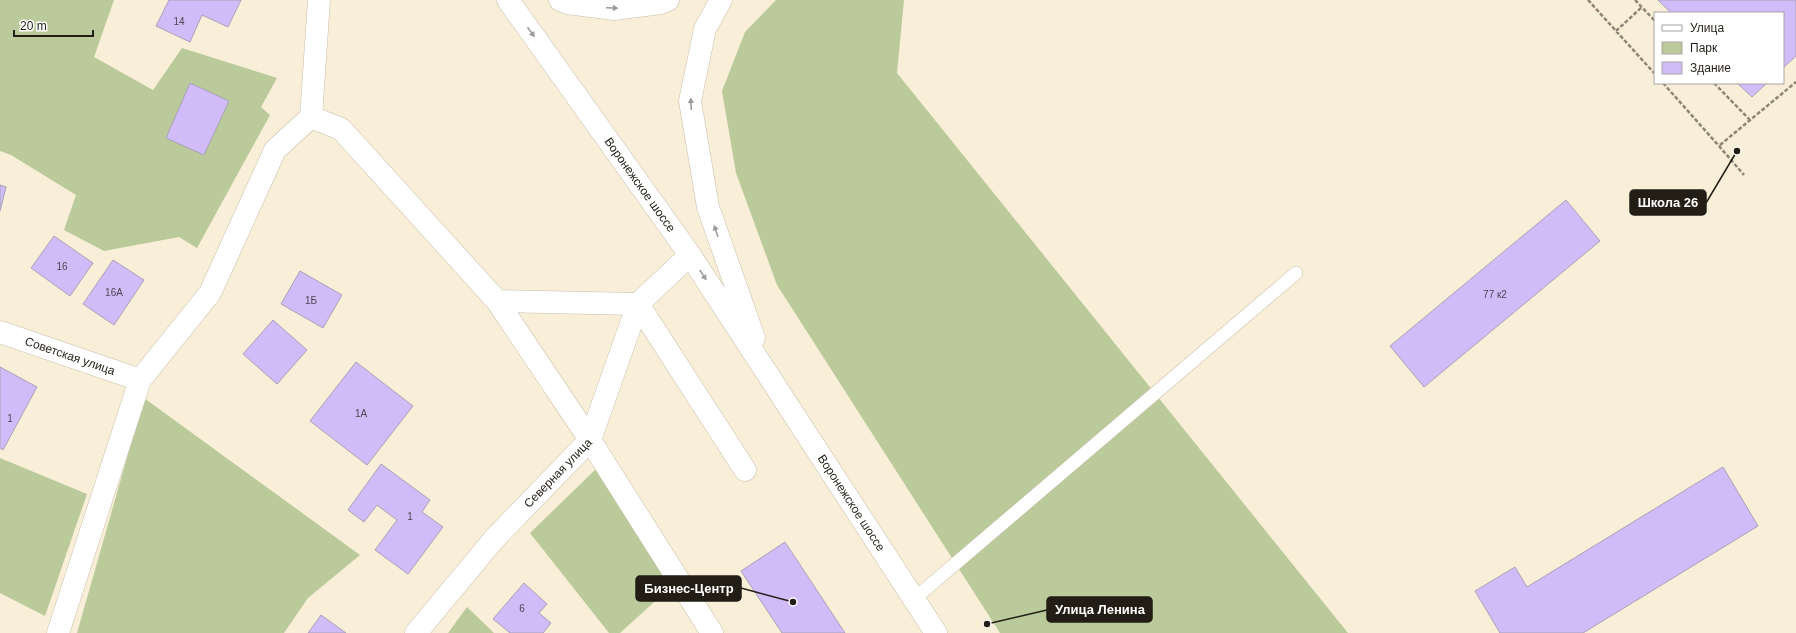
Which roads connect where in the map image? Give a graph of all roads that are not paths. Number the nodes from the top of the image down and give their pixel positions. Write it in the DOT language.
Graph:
graph roads {
  1 [pos="319,0"];
  2 [pos="508,0"];
  3 [pos="560,0"];
  4 [pos="668,0"];
  5 [pos="720,0"];
  6 [pos="311,117"];
  7 [pos="690,255"];
  8 [pos="1296,273"];
  9 [pos="497,301"];
  10 [pos="638,304"];
  11 [pos="0,332"];
  12 [pos="766,373"];
  13 [pos="140,380"];
  14 [pos="590,440"];
  15 [pos="745,470"];
  16 [pos="914,599"];
  17 [pos="58,633"];
  18 [pos="416,633"];
  19 [pos="712,633"];
  20 [pos="936,633"];
  1 -- 6 [label="street"];
  2 -- 7 [label="street, Воронежское шоссе, one-way"];
  3 -- 4 [label="street, one-way"];
  12 -- 5 [label="street, Воронежское шоссе, one-way"];
  6 -- 9 [label="street"];
  6 -- 13 [label="street"];
  7 -- 10 [label="street, Северная улица"];
  7 -- 12 [label="street, Воронежское шоссе, one-way"];
  8 -- 16 [label="lane"];
  9 -- 10 [label="street"];
  9 -- 14 [label="street"];
  10 -- 14 [label="street, Северная улица"];
  10 -- 15 [label="street"];
  11 -- 13 [label="street, Советская улица"];
  12 -- 16 [label="street, Воронежское шоссе"];
  13 -- 17 [label="street"];
  14 -- 18 [label="street, Северная улица"];
  14 -- 19 [label="street"];
  16 -- 20 [label="street, Воронежское шоссе"];
}
